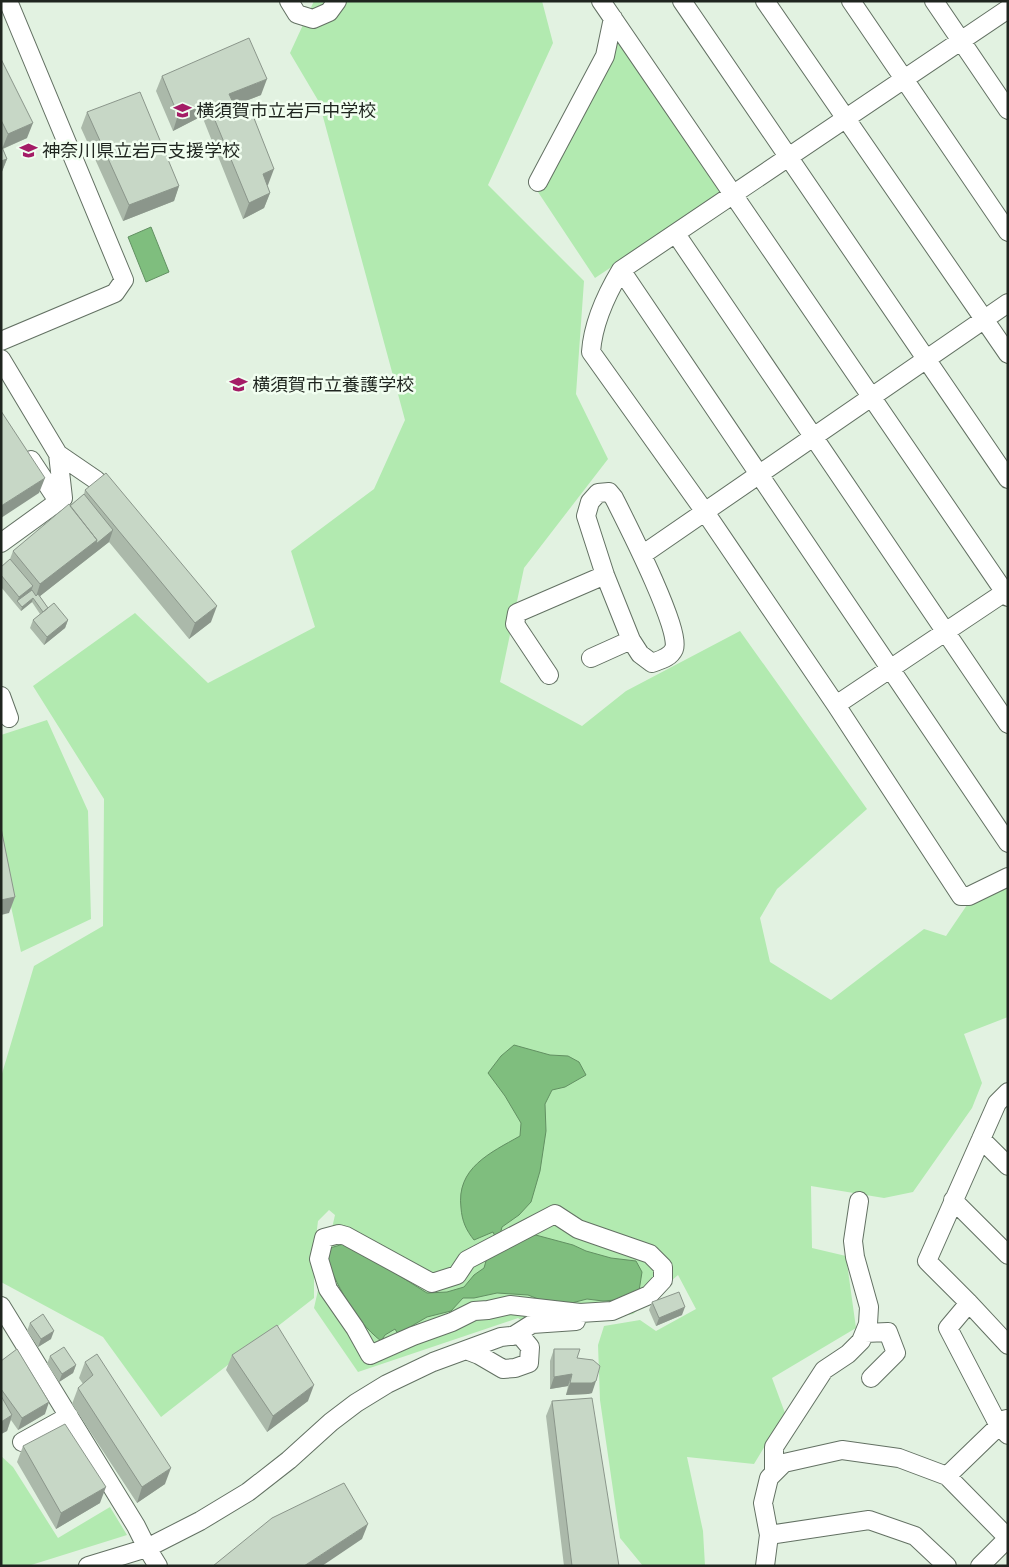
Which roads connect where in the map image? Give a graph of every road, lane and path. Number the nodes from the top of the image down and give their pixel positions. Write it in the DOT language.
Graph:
graph roads {
  1 [pos="8,1"];
  2 [pos="289,1"];
  3 [pos="337,1"];
  4 [pos="601,1"];
  5 [pos="682,1"];
  6 [pos="765,1"];
  7 [pos="851,1"];
  8 [pos="934,1"];
  9 [pos="1008,9"];
  10 [pos="613,18"];
  11 [pos="961,41"];
  12 [pos="904,79"];
  13 [pos="1008,110"];
  14 [pos="846,118"];
  15 [pos="788,157"];
  16 [pos="538,182"];
  17 [pos="733,195"];
  18 [pos="1008,232"];
  19 [pos="676,234"];
  20 [pos="621,270"];
  21 [pos="1008,303"];
  22 [pos="984,320"];
  23 [pos="1,340"];
  24 [pos="1008,354"];
  25 [pos="1,359"];
  26 [pos="926,360"];
  27 [pos="871,397"];
  28 [pos="813,437"];
  29 [pos="22,446"];
  30 [pos="58,454"];
  31 [pos="759,474"];
  32 [pos="1008,480"];
  33 [pos="58,501"];
  34 [pos="121,508"];
  35 [pos="705,512"];
  36 [pos="1,544"];
  37 [pos="642,555"];
  38 [pos="606,575"];
  39 [pos="1007,593"];
  40 [pos="945,632"];
  41 [pos="630,640"];
  42 [pos="591,658"];
  43 [pos="891,669"];
  44 [pos="549,674"];
  45 [pos="1,696"];
  46 [pos="836,705"];
  47 [pos="9,718"];
  48 [pos="1008,724"];
  49 [pos="1008,843"];
  50 [pos="1008,877"];
  51 [pos="1008,1092"];
  52 [pos="982,1139"];
  53 [pos="1008,1166"];
  54 [pos="953,1200"];
  55 [pos="859,1201"];
  56 [pos="1008,1255"];
  57 [pos="969,1303"];
  58 [pos="1,1306"];
  59 [pos="612,1311"];
  60 [pos="865,1333"];
  61 [pos="513,1336"];
  62 [pos="1008,1345"];
  63 [pos="466,1350"];
  64 [pos="871,1378"];
  65 [pos="68,1416"];
  66 [pos="1005,1426"];
  67 [pos="22,1442"];
  68 [pos="774,1473"];
  69 [pos="947,1476"];
  70 [pos="769,1535"];
  71 [pos="1008,1538"];
  72 [pos="147,1548"];
  73 [pos="88,1566"];
  74 [pos="158,1566"];
  75 [pos="765,1566"];
  76 [pos="947,1566"];
  77 [pos="980,1566"];
  1 -- 23 [label="street"];
  2 -- 3 [label="street"];
  4 -- 10 [label="street"];
  5 -- 15 [label="street"];
  6 -- 14 [label="street"];
  7 -- 12 [label="street"];
  8 -- 11 [label="street"];
  9 -- 11 [label="street"];
  10 -- 16 [label="street"];
  10 -- 17 [label="street"];
  11 -- 12 [label="street"];
  11 -- 13 [label="street"];
  12 -- 14 [label="street"];
  12 -- 18 [label="street"];
  14 -- 15 [label="street"];
  14 -- 22 [label="street"];
  15 -- 17 [label="street"];
  15 -- 26 [label="street"];
  17 -- 19 [label="street"];
  17 -- 27 [label="street"];
  19 -- 20 [label="street"];
  19 -- 28 [label="street"];
  20 -- 31 [label="street"];
  20 -- 35 [label="street"];
  21 -- 22 [label="street"];
  22 -- 24 [label="street"];
  22 -- 26 [label="street"];
  25 -- 30 [label="street"];
  26 -- 27 [label="street"];
  26 -- 32 [label="street"];
  27 -- 28 [label="street"];
  27 -- 39 [label="street"];
  28 -- 31 [label="street"];
  28 -- 40 [label="street"];
  29 -- 33 [label="street"];
  30 -- 33 [label="street"];
  30 -- 34 [label="street"];
  31 -- 35 [label="street"];
  31 -- 43 [label="street"];
  33 -- 36 [label="street"];
  35 -- 37 [label="street"];
  35 -- 46 [label="street"];
  37 -- 38 [label="street"];
  37 -- 41 [label="street"];
  38 -- 41 [label="street"];
  38 -- 44 [label="street"];
  39 -- 40 [label="street"];
  40 -- 43 [label="street"];
  40 -- 48 [label="street"];
  41 -- 42 [label="street"];
  43 -- 46 [label="street"];
  43 -- 49 [label="street"];
  45 -- 47 [label="street"];
  46 -- 50 [label="street"];
  51 -- 52 [label="street"];
  52 -- 53 [label="street"];
  52 -- 54 [label="street"];
  54 -- 56 [label="street"];
  54 -- 57 [label="street"];
  55 -- 60 [label="street"];
  57 -- 62 [label="street"];
  57 -- 66 [label="street"];
  58 -- 65 [label="street"];
  59 -- 59 [label="street"];
  59 -- 61 [label="street"];
  60 -- 64 [label="street"];
  60 -- 68 [label="street"];
  61 -- 63 [label="street"];
  61 -- 63 [label="street"];
  63 -- 72 [label="street"];
  65 -- 67 [label="street"];
  65 -- 72 [label="street"];
  66 -- 69 [label="street"];
  68 -- 69 [label="street"];
  68 -- 70 [label="street"];
  69 -- 71 [label="street"];
  70 -- 75 [label="street"];
  70 -- 76 [label="street"];
  71 -- 77 [label="street"];
  72 -- 73 [label="street"];
  72 -- 74 [label="street"];
}
